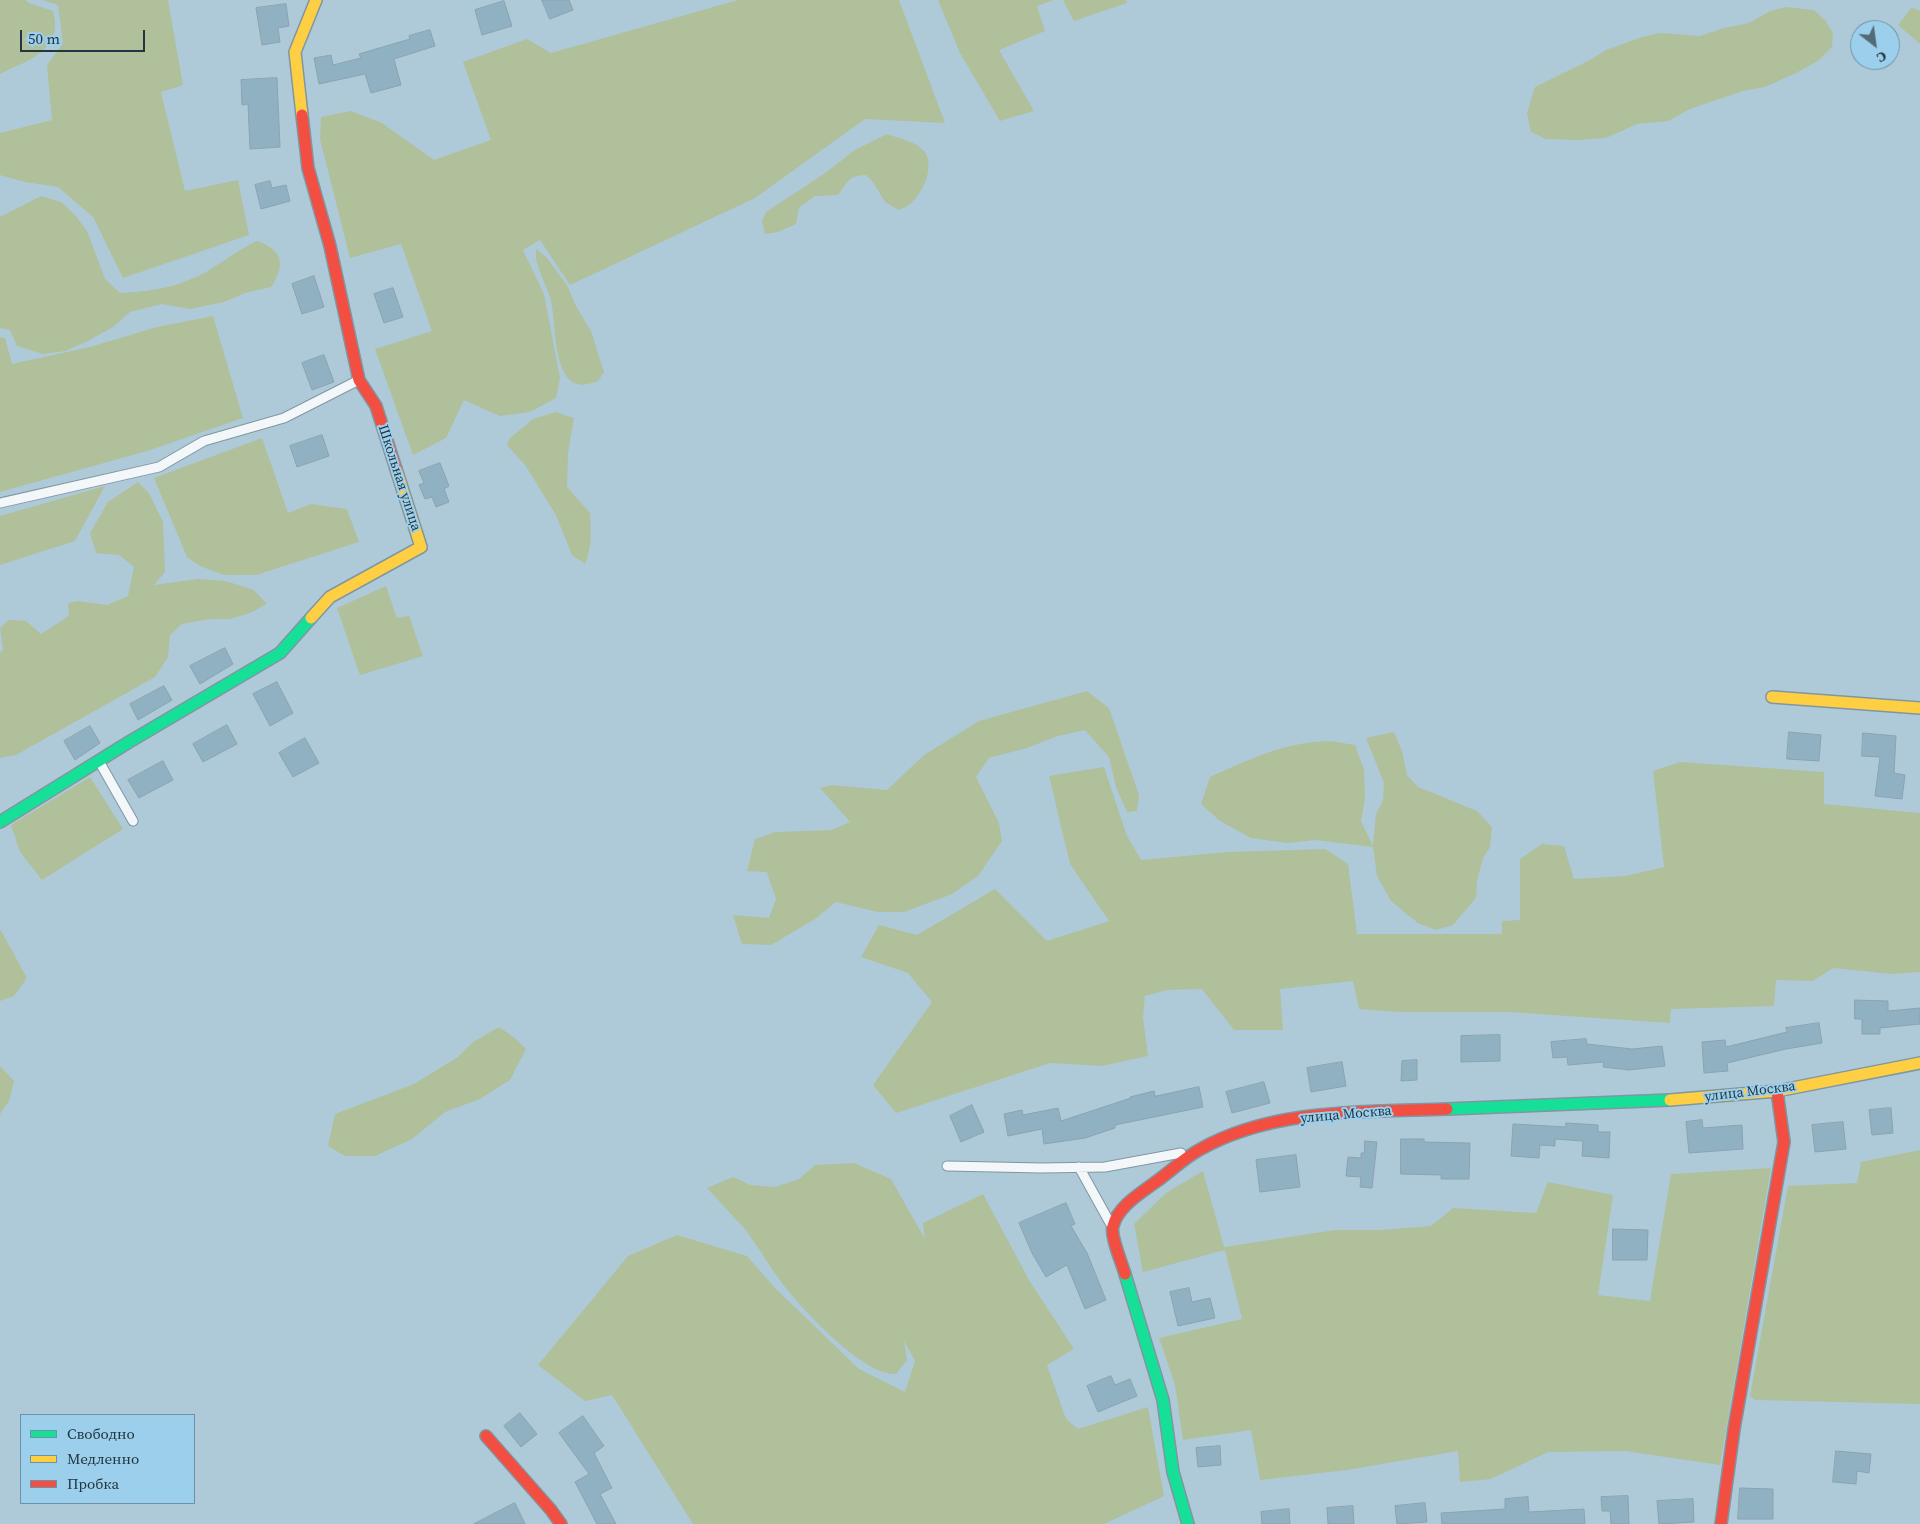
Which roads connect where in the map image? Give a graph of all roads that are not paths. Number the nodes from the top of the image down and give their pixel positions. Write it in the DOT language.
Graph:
graph roads {
  1 [pos="316,0"];
  2 [pos="359,380"];
  3 [pos="0,503"];
  4 [pos="1772,697"];
  5 [pos="1920,708"];
  6 [pos="99,761"];
  7 [pos="133,821"];
  8 [pos="0,822"];
  9 [pos="1920,1063"];
  10 [pos="1777,1091"];
  11 [pos="1199,1150"];
  12 [pos="948,1166"];
  13 [pos="1079,1167"];
  14 [pos="1112,1228"];
  15 [pos="486,1436"];
  16 [pos="560,1524"];
  17 [pos="1188,1524"];
  18 [pos="1721,1524"];
  1 -- 2 [label="street, Школьная улица"];
  2 -- 3 [label="lane"];
  2 -- 6 [label="street, Школьная улица"];
  4 -- 5 [label="street"];
  6 -- 7 [label="lane"];
  6 -- 8 [label="street, Школьная улица"];
  9 -- 10 [label="street, улица Москва"];
  10 -- 11 [label="street, улица Москва"];
  10 -- 18 [label="street"];
  11 -- 13 [label="lane"];
  11 -- 14 [label="street, улица Москва"];
  12 -- 13 [label="lane"];
  13 -- 14 [label="lane"];
  14 -- 17 [label="street"];
  15 -- 16 [label="street"];
}
